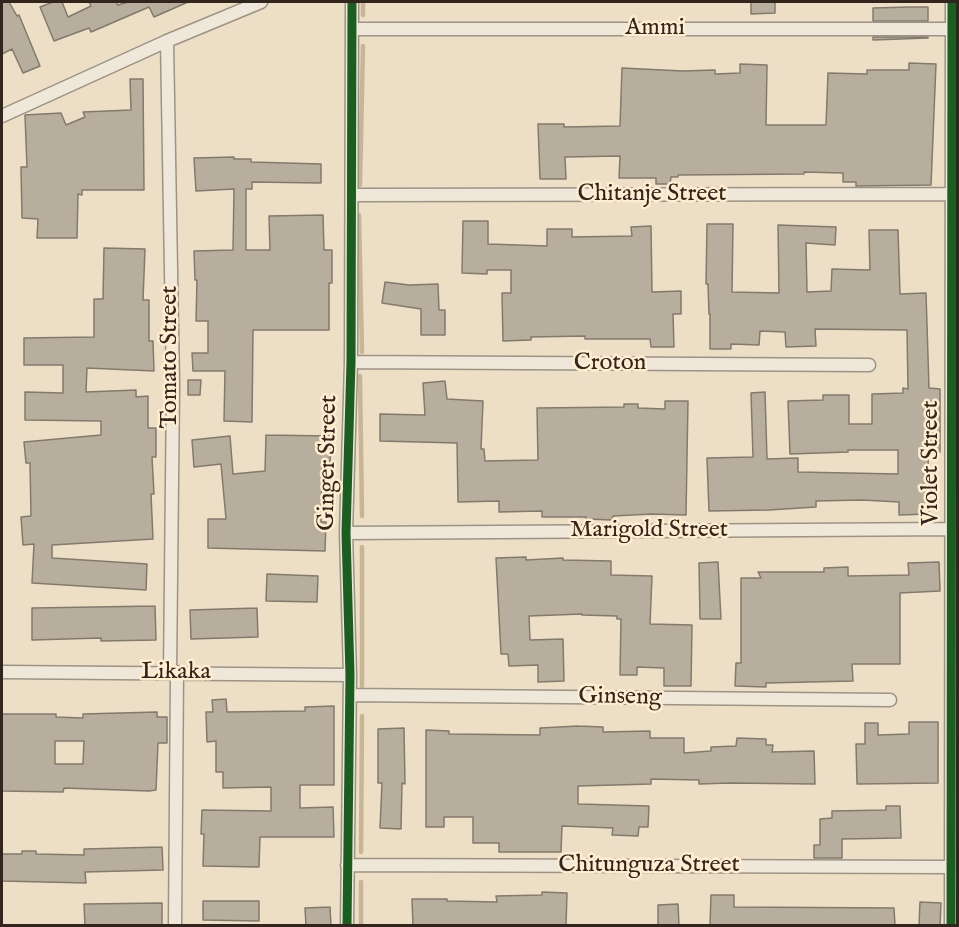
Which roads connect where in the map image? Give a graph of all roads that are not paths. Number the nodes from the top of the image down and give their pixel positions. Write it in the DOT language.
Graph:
graph roads {
  1 [pos="261,2"];
  2 [pos="352,2"];
  3 [pos="952,2"];
  4 [pos="353,29"];
  5 [pos="954,29"];
  6 [pos="167,41"];
  7 [pos="2,117"];
  8 [pos="952,194"];
  9 [pos="352,195"];
  10 [pos="351,362"];
  11 [pos="869,365"];
  12 [pos="955,367"];
  13 [pos="952,529"];
  14 [pos="346,533"];
  15 [pos="2,672"];
  16 [pos="174,672"];
  17 [pos="350,675"];
  18 [pos="350,695"];
  19 [pos="954,696"];
  20 [pos="890,700"];
  21 [pos="347,865"];
  22 [pos="951,867"];
  23 [pos="175,926"];
  24 [pos="347,926"];
  25 [pos="951,926"];
  1 -- 6 [label="street"];
  2 -- 4 [label="street, Ginger Street"];
  3 -- 5 [label="street, Violet Street"];
  4 -- 5 [label="street, Ammi"];
  4 -- 9 [label="street, Ginger Street"];
  5 -- 8 [label="street, Violet Street"];
  6 -- 7 [label="street"];
  6 -- 16 [label="street, Tomato Street"];
  8 -- 9 [label="street, Chitanje Street"];
  8 -- 12 [label="street, Violet Street"];
  9 -- 10 [label="street, Ginger Street"];
  10 -- 11 [label="street, Croton"];
  10 -- 14 [label="street, Ginger Street"];
  12 -- 13 [label="street, Violet Street"];
  13 -- 14 [label="street, Marigold Street"];
  13 -- 19 [label="street, Violet Street"];
  14 -- 17 [label="street, Ginger Street"];
  15 -- 16 [label="street, Likaka"];
  16 -- 17 [label="street, Likaka"];
  16 -- 23 [label="street, Tomato Street"];
  17 -- 18 [label="street, Ginger Street"];
  18 -- 20 [label="street, Ginseng"];
  18 -- 21 [label="street, Ginger Street"];
  19 -- 22 [label="street, Violet Street"];
  21 -- 22 [label="street, Chitunguza Street"];
  21 -- 24 [label="street, Ginger Street"];
  22 -- 25 [label="street, Violet Street"];
}
